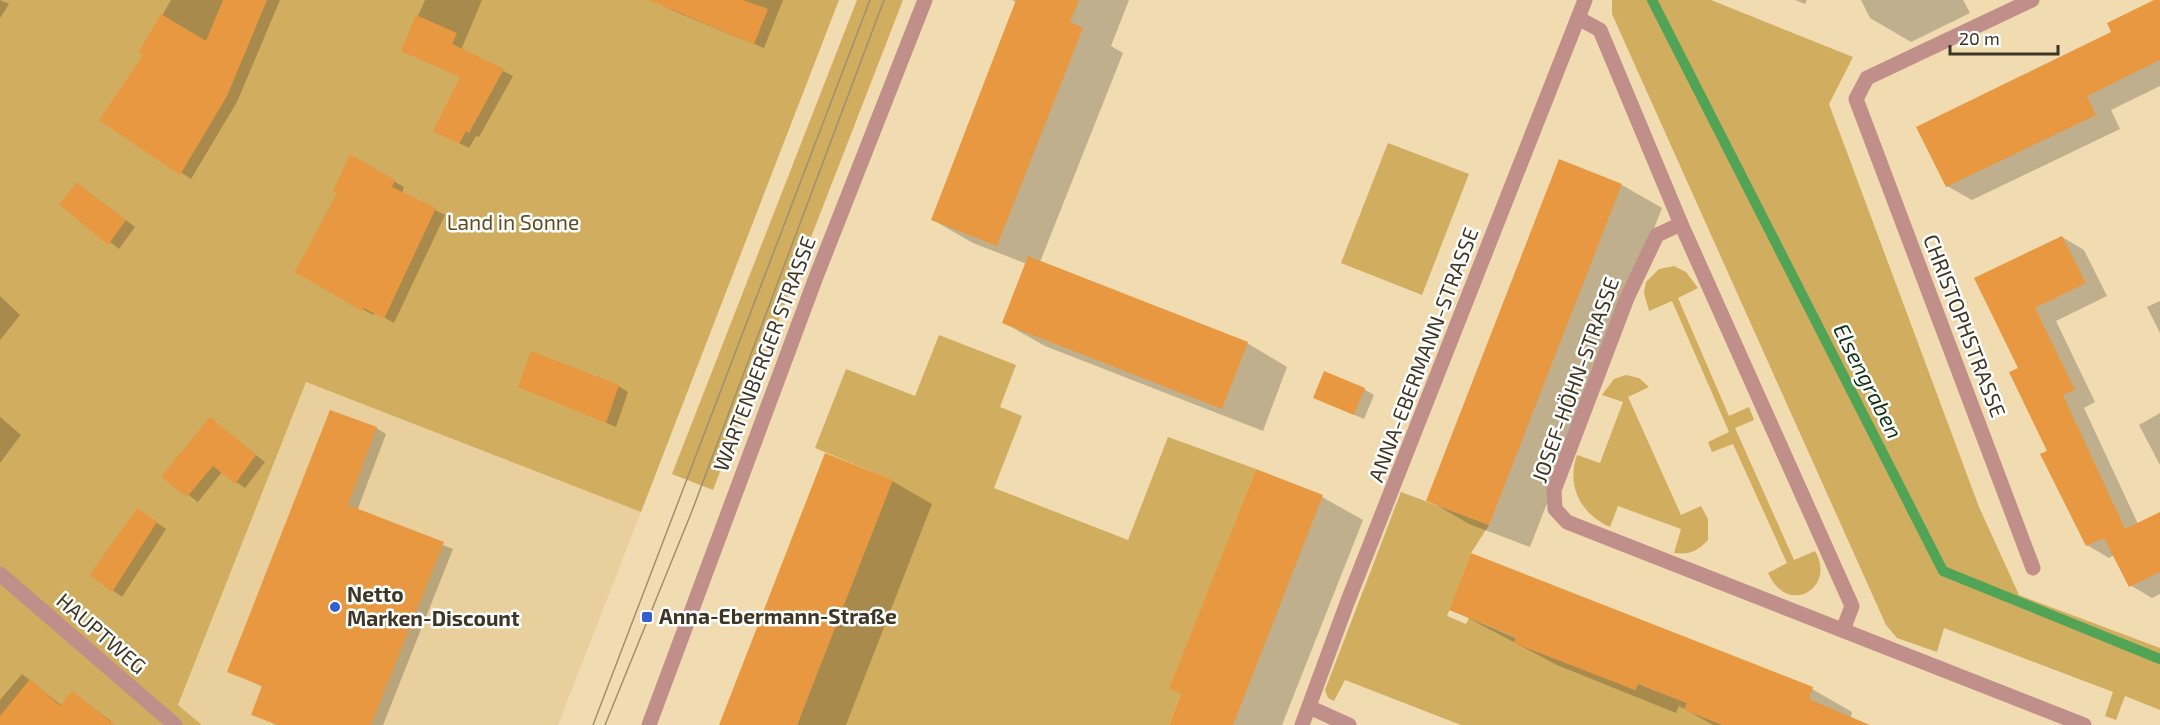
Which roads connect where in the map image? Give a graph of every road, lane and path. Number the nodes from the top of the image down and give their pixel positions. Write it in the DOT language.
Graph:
graph roads {
  1 [pos="924,0"];
  2 [pos="1585,0"];
  3 [pos="2032,0"];
  4 [pos="1578,18"];
  5 [pos="1681,224"];
  6 [pos="2033,568"];
  7 [pos="0,574"];
  8 [pos="1843,630"];
  9 [pos="1309,707"];
  10 [pos="175,725"];
  11 [pos="649,725"];
  12 [pos="1302,725"];
  13 [pos="1349,725"];
  14 [pos="2084,725"];
  1 -- 11 [label="street, WARTENBERGER STRASSE"];
  2 -- 4 [label="street"];
  3 -- 6 [label="street, CHRISTOPHSTRASSE"];
  4 -- 5 [label="street"];
  4 -- 9 [label="street, ANNA-EBERMANN-STRASSE"];
  5 -- 8 [label="street"];
  5 -- 8 [label="street, JOSEF-HÖHN-STRASSE"];
  7 -- 10 [label="street, HAUPTWEG"];
  8 -- 14 [label="street, JOSEF-HÖHN-STRASSE"];
  9 -- 12 [label="street, ANNA-EBERMANN-STRASSE"];
  9 -- 13 [label="street"];
}
